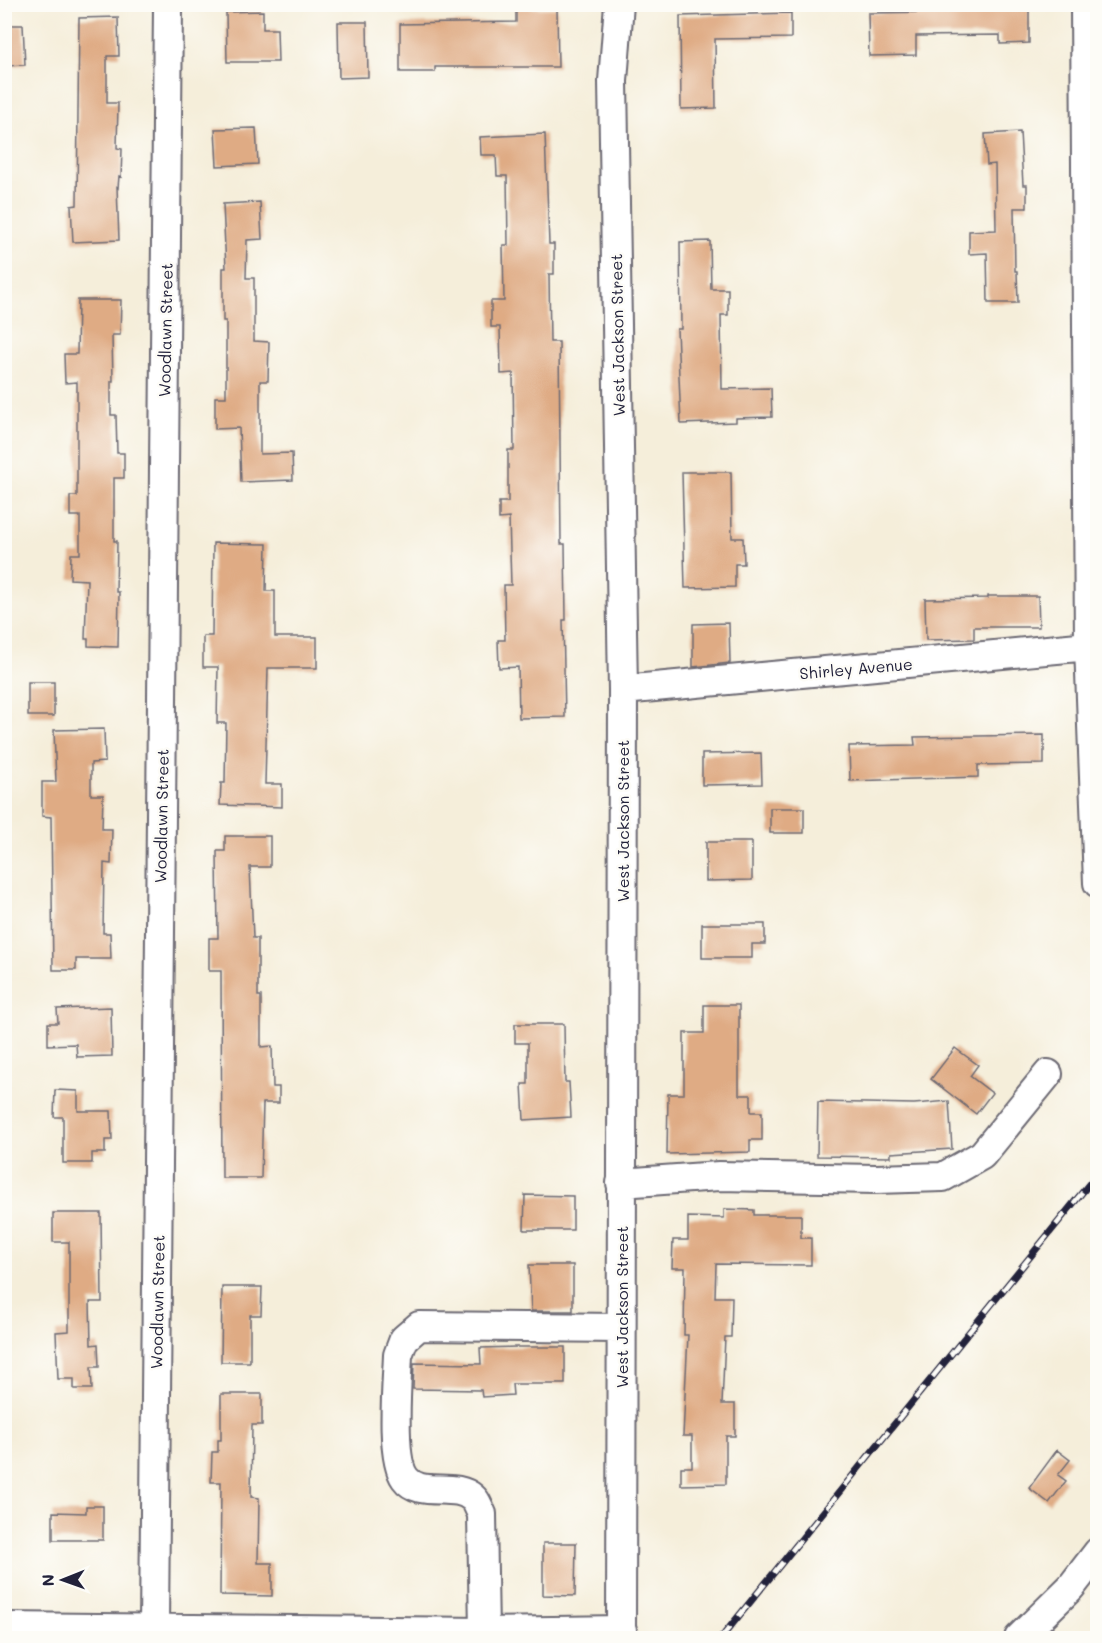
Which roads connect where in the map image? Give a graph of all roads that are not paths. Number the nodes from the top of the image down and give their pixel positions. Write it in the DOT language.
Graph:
graph roads {
  1 [pos="168,4"];
  2 [pos="619,4"];
  3 [pos="1085,4"];
  4 [pos="1089,646"];
  5 [pos="623,690"];
  6 [pos="1098,883"];
  7 [pos="1048,1074"];
  8 [pos="621,1183"];
  9 [pos="620,1328"];
  10 [pos="1098,1552"];
  11 [pos="4,1627"];
  12 [pos="154,1628"];
  13 [pos="484,1632"];
  14 [pos="306,1634"];
  15 [pos="621,1634"];
  16 [pos="1018,1638"];
  1 -- 12 [label="street, Woodlawn Street"];
  2 -- 5 [label="street, West Jackson Street"];
  3 -- 4 [label="street"];
  4 -- 5 [label="street, Shirley Avenue"];
  4 -- 6 [label="street"];
  5 -- 8 [label="street, West Jackson Street"];
  7 -- 8 [label="street"];
  8 -- 9 [label="street, West Jackson Street"];
  9 -- 13 [label="street"];
  9 -- 15 [label="street, West Jackson Street"];
  10 -- 16 [label="street"];
  11 -- 12 [label="street"];
  12 -- 14 [label="street"];
  13 -- 14 [label="street"];
  13 -- 15 [label="street"];
}
